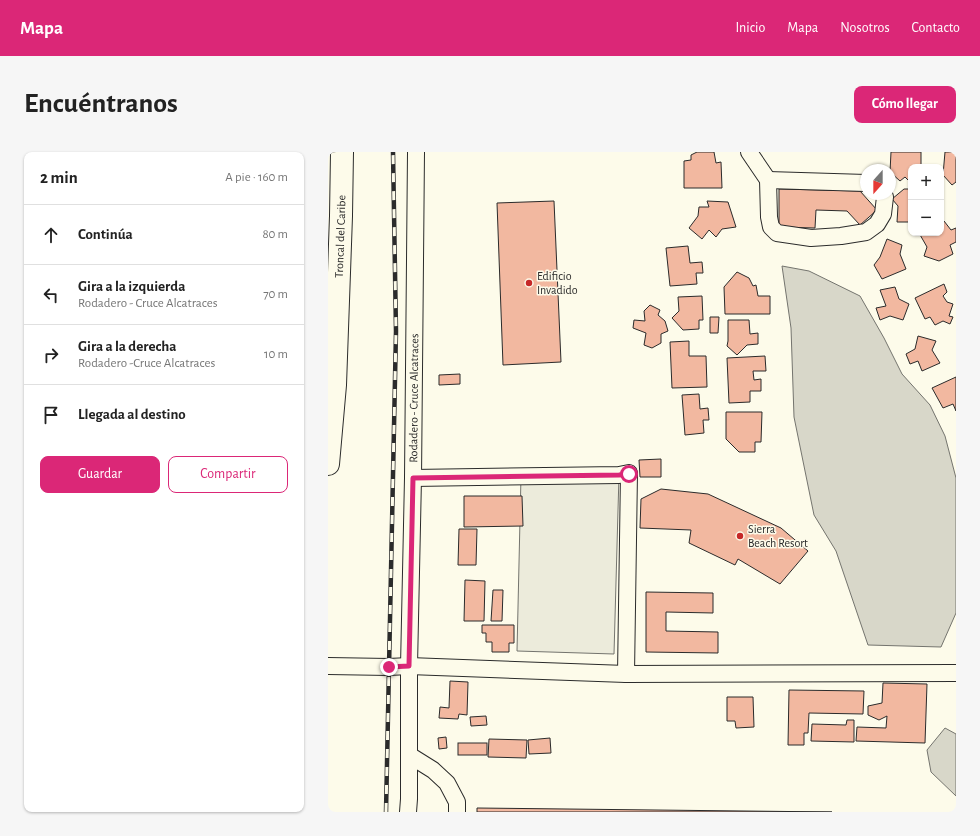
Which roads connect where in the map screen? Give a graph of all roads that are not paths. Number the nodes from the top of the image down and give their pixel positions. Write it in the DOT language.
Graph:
graph roads {
  1 [pos="342,152"];
  2 [pos="416,152"];
  3 [pos="749,152"];
  4 [pos="768,180"];
  5 [pos="860,183"];
  6 [pos="885,200"];
  7 [pos="328,464"];
  8 [pos="413,478"];
  9 [pos="328,666"];
  10 [pos="409,666"];
  11 [pos="956,673"];
  12 [pos="626,674"];
  13 [pos="409,755"];
  14 [pos="408,812"];
  15 [pos="457,812"];
  1 -- 7 [label="highway, Troncal del Caribe"];
  2 -- 8 [label="street, Rodadero - Cruce Alcatraces"];
  3 -- 4 [label="street"];
  4 -- 5 [label="street"];
  4 -- 6 [label="street"];
  8 -- 10 [label="street, Rodadero - Cruce Alcatraces"];
  8 -- 12 [label="street"];
  9 -- 10 [label="street"];
  10 -- 12 [label="street"];
  10 -- 13 [label="street, Rodadero - Cruce Alcatraces"];
  11 -- 12 [label="street"];
  13 -- 14 [label="street, Rodadero - Cruce Alcatraces"];
  13 -- 15 [label="street"];
}
